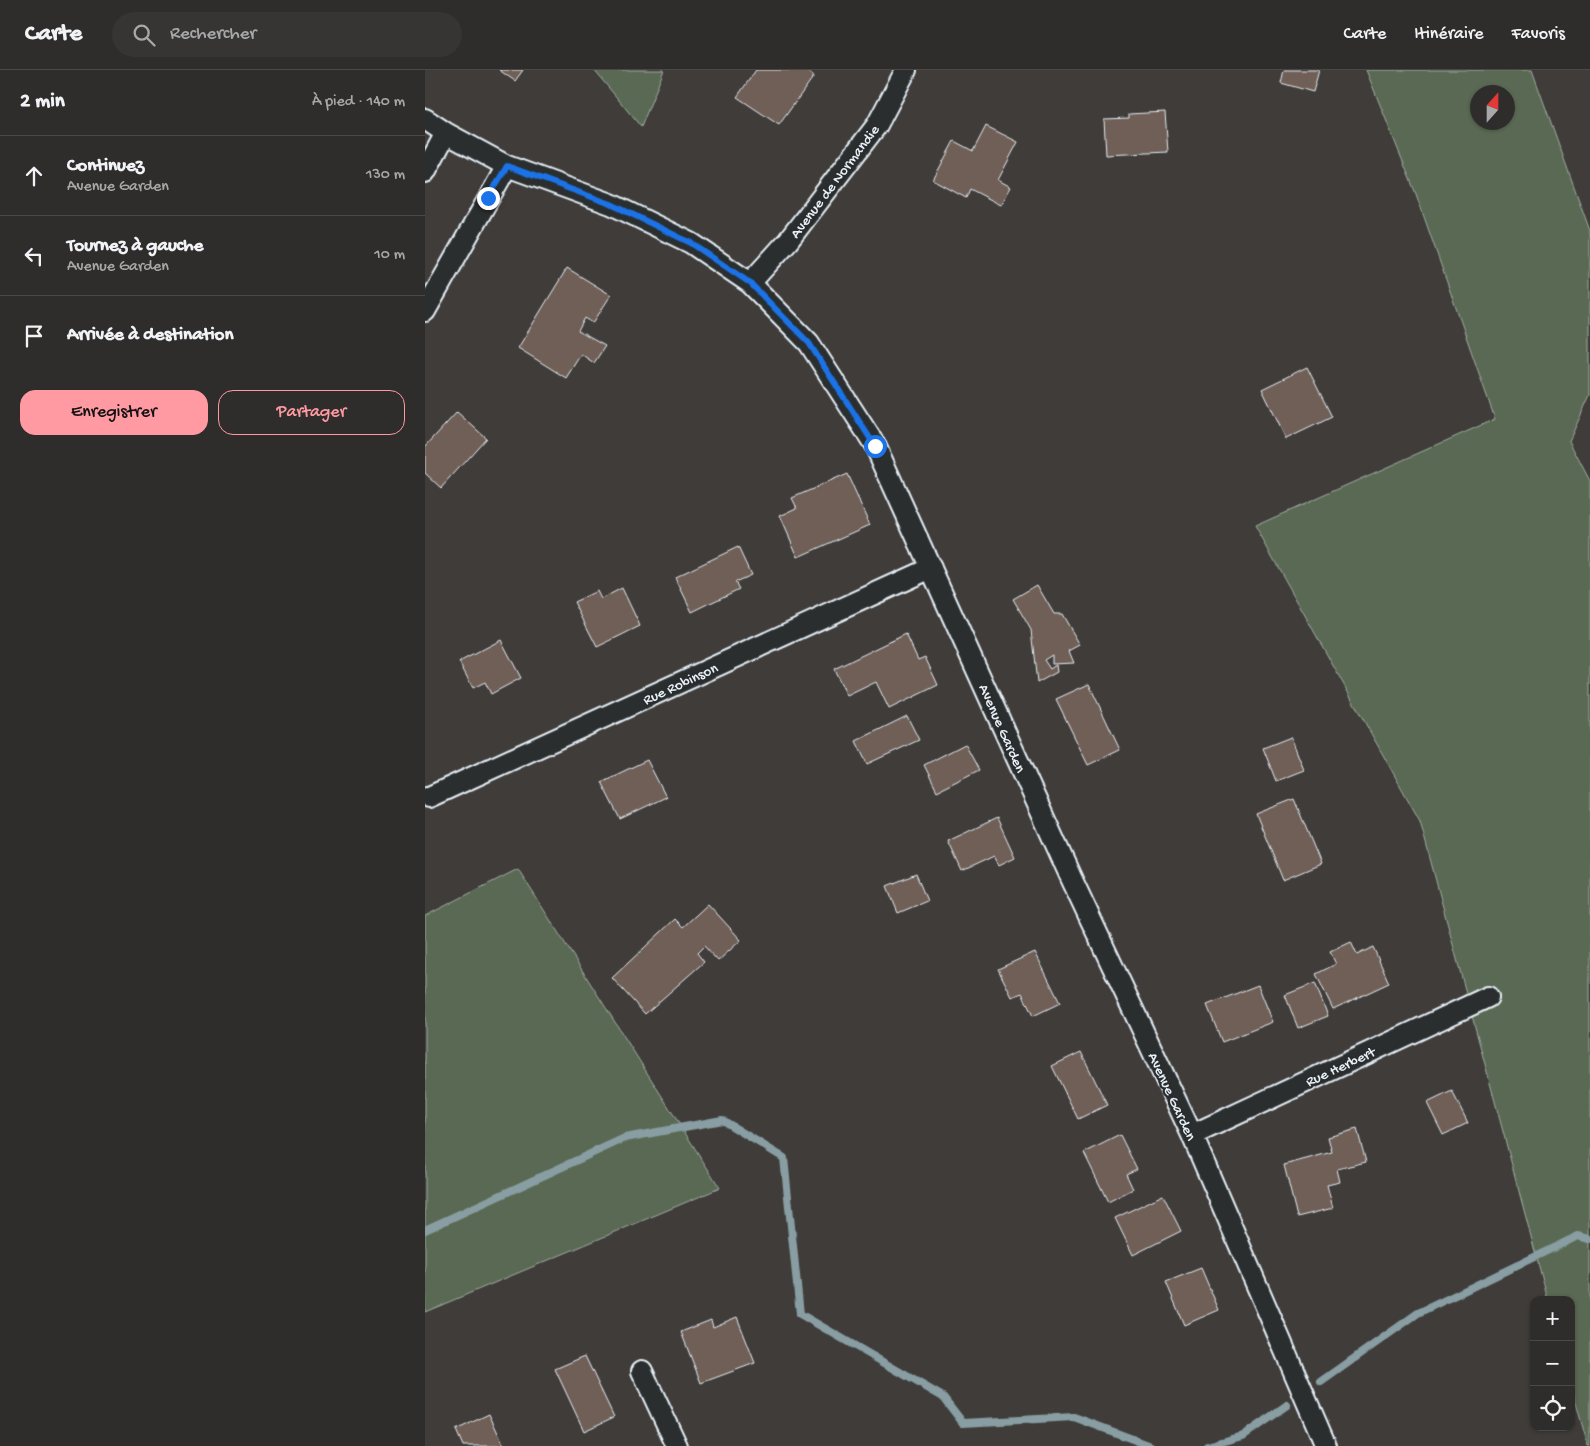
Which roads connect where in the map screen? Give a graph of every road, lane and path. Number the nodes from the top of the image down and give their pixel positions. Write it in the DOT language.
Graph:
graph roads {
  1 [pos="906,70"];
  2 [pos="425,119"];
  3 [pos="446,133"];
  4 [pos="507,166"];
  5 [pos="425,172"];
  6 [pos="750,283"];
  7 [pos="425,311"];
  8 [pos="931,568"];
  9 [pos="429,797"];
  10 [pos="1488,997"];
  11 [pos="1192,1135"];
  12 [pos="642,1372"];
  13 [pos="677,1446"];
  14 [pos="1327,1446"];
  1 -- 6 [label="street, Avenue de Normandie"];
  2 -- 3 [label="street, Avenue Garden"];
  3 -- 4 [label="street, Avenue Garden"];
  3 -- 5 [label="street"];
  4 -- 6 [label="street, Avenue Garden"];
  4 -- 7 [label="street"];
  6 -- 8 [label="street, Avenue Garden"];
  8 -- 9 [label="street, Rue Robinson"];
  8 -- 11 [label="street, Avenue Garden"];
  10 -- 11 [label="street, Rue Herbert"];
  11 -- 14 [label="street, Avenue Garden"];
  12 -- 13 [label="street"];
}
